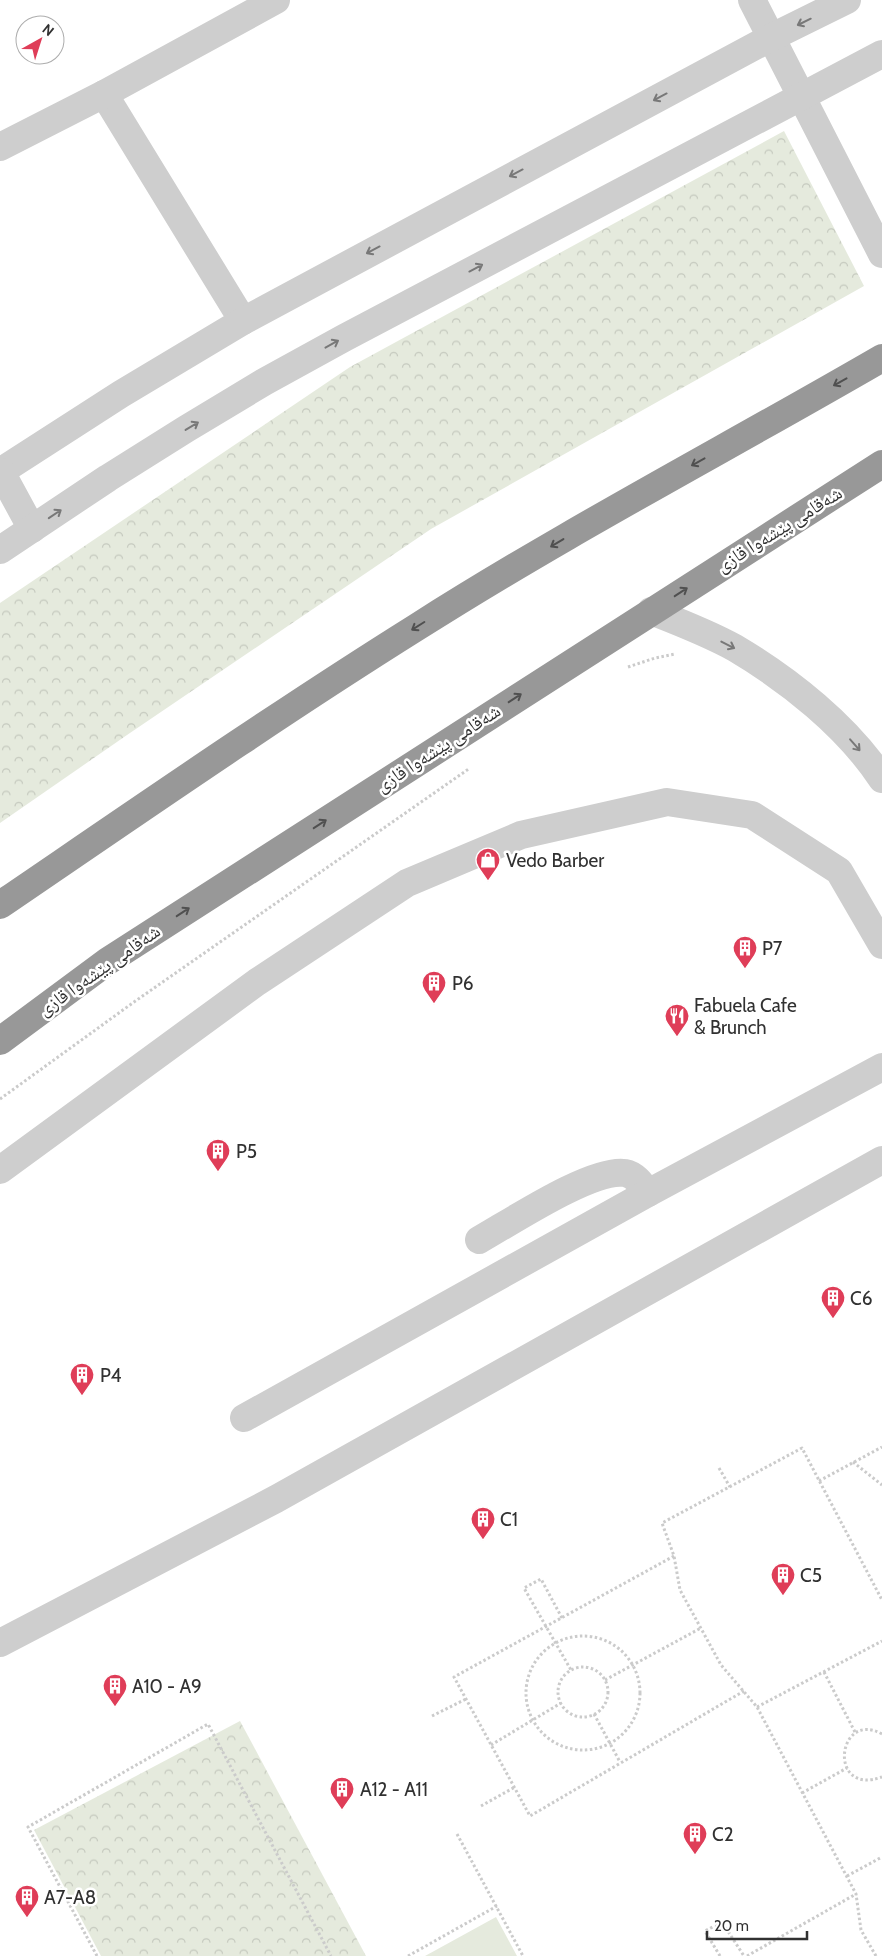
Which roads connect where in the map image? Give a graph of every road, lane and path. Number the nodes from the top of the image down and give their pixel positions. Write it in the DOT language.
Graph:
graph roads {
  1 [pos="276,0"];
  2 [pos="752,0"];
  3 [pos="847,0"];
  4 [pos="770,38"];
  5 [pos="882,54"];
  6 [pos="104,94"];
  7 [pos="801,98"];
  8 [pos="0,147"];
  9 [pos="882,254"];
  10 [pos="243,321"];
  11 [pos="882,358"];
  12 [pos="882,464"];
  13 [pos="0,472"];
  14 [pos="32,529"];
  15 [pos="0,550"];
  16 [pos="651,611"];
  17 [pos="684,652"];
  18 [pos="620,669"];
  19 [pos="476,764"];
  20 [pos="880,768"];
  21 [pos="0,904"];
  22 [pos="882,945"];
  23 [pos="0,1041"];
  24 [pos="882,1067"];
  25 [pos="0,1099"];
  26 [pos="882,1160"];
  27 [pos="0,1170"];
  28 [pos="648,1193"];
  29 [pos="480,1240"];
  30 [pos="244,1418"];
  31 [pos="882,1447"];
  32 [pos="854,1462"];
  33 [pos="718,1468"];
  34 [pos="819,1481"];
  35 [pos="882,1485"];
  36 [pos="730,1487"];
  37 [pos="674,1556"];
  38 [pos="882,1600"];
  39 [pos="562,1618"];
  40 [pos="548,1626"];
  41 [pos="701,1628"];
  42 [pos="882,1640"];
  43 [pos="0,1643"];
  44 [pos="556,1643"];
  45 [pos="632,1665"];
  46 [pos="571,1670"];
  47 [pos="824,1672"];
  48 [pos="605,1680"];
  49 [pos="744,1691"];
  50 [pos="466,1699"];
  51 [pos="561,1703"];
  52 [pos="757,1707"];
  53 [pos="594,1714"];
  54 [pos="432,1716"];
  55 [pos="533,1720"];
  56 [pos="856,1734"];
  57 [pos="882,1734"];
  58 [pos="610,1743"];
  59 [pos="491,1745"];
  60 [pos="620,1762"];
  61 [pos="847,1768"];
  62 [pos="880,1778"];
  63 [pos="882,1785"];
  64 [pos="515,1787"];
  65 [pos="802,1793"];
  66 [pos="481,1806"];
  67 [pos="457,1834"];
  68 [pos="882,1857"];
  69 [pos="847,1876"];
  70 [pos="856,1894"];
  71 [pos="497,1906"];
  72 [pos="97,1956"];
  73 [pos="330,1956"];
  74 [pos="408,1956"];
  75 [pos="523,1956"];
  76 [pos="720,1956"];
  77 [pos="745,1956"];
  78 [pos="876,1956"];
  1 -- 6 [label="street"];
  2 -- 4 [label="street"];
  3 -- 4 [label="street, one-way"];
  4 -- 7 [label="street"];
  4 -- 10 [label="street, one-way"];
  5 -- 7 [label="street"];
  6 -- 8 [label="street"];
  6 -- 10 [label="street"];
  7 -- 9 [label="street"];
  14 -- 7 [label="street, one-way"];
  10 -- 13 [label="street"];
  11 -- 21 [label="highway, one-way"];
  16 -- 12 [label="highway, شەقامی پێشەوا قازی, one-way"];
  13 -- 14 [label="street"];
  14 -- 15 [label="street"];
  16 -- 20 [label="street, one-way"];
  23 -- 16 [label="highway, شەقامی پێشەوا قازی, one-way"];
  17 -- 18 [label="path"];
  19 -- 25 [label="path"];
  22 -- 27 [label="street"];
  24 -- 28 [label="street"];
  26 -- 43 [label="street"];
  28 -- 29 [label="street"];
  28 -- 30 [label="street"];
  31 -- 32 [label="path"];
  32 -- 34 [label="path"];
  32 -- 35 [label="path"];
  33 -- 36 [label="path"];
  34 -- 36 [label="path"];
  34 -- 38 [label="path"];
  36 -- 37 [label="path"];
  37 -- 39 [label="path"];
  37 -- 41 [label="path"];
  39 -- 40 [label="path"];
  39 -- 40 [label="path"];
  40 -- 44 [label="path"];
  40 -- 50 [label="path"];
  41 -- 45 [label="path"];
  41 -- 49 [label="path"];
  42 -- 47 [label="path"];
  44 -- 45 [label="path"];
  44 -- 46 [label="path"];
  44 -- 55 [label="path"];
  45 -- 48 [label="path"];
  45 -- 58 [label="path"];
  46 -- 48 [label="path"];
  46 -- 51 [label="path"];
  47 -- 52 [label="path"];
  47 -- 56 [label="path"];
  48 -- 53 [label="path"];
  49 -- 52 [label="path"];
  49 -- 60 [label="path"];
  50 -- 54 [label="path"];
  50 -- 59 [label="path"];
  51 -- 53 [label="path"];
  51 -- 55 [label="path"];
  52 -- 65 [label="path"];
  53 -- 58 [label="path"];
  55 -- 58 [label="path"];
  55 -- 59 [label="path"];
  56 -- 57 [label="path"];
  56 -- 61 [label="path"];
  58 -- 60 [label="path"];
  59 -- 64 [label="path"];
  60 -- 64 [label="path"];
  61 -- 62 [label="path"];
  61 -- 65 [label="path"];
  62 -- 63 [label="path"];
  64 -- 66 [label="path"];
  65 -- 69 [label="path"];
  67 -- 71 [label="path"];
  68 -- 69 [label="path"];
  69 -- 70 [label="path"];
  70 -- 77 [label="path"];
  70 -- 78 [label="path"];
  71 -- 74 [label="path"];
  71 -- 75 [label="path"];
  72 -- 73 [label="path"];
  76 -- 77 [label="path"];
}
